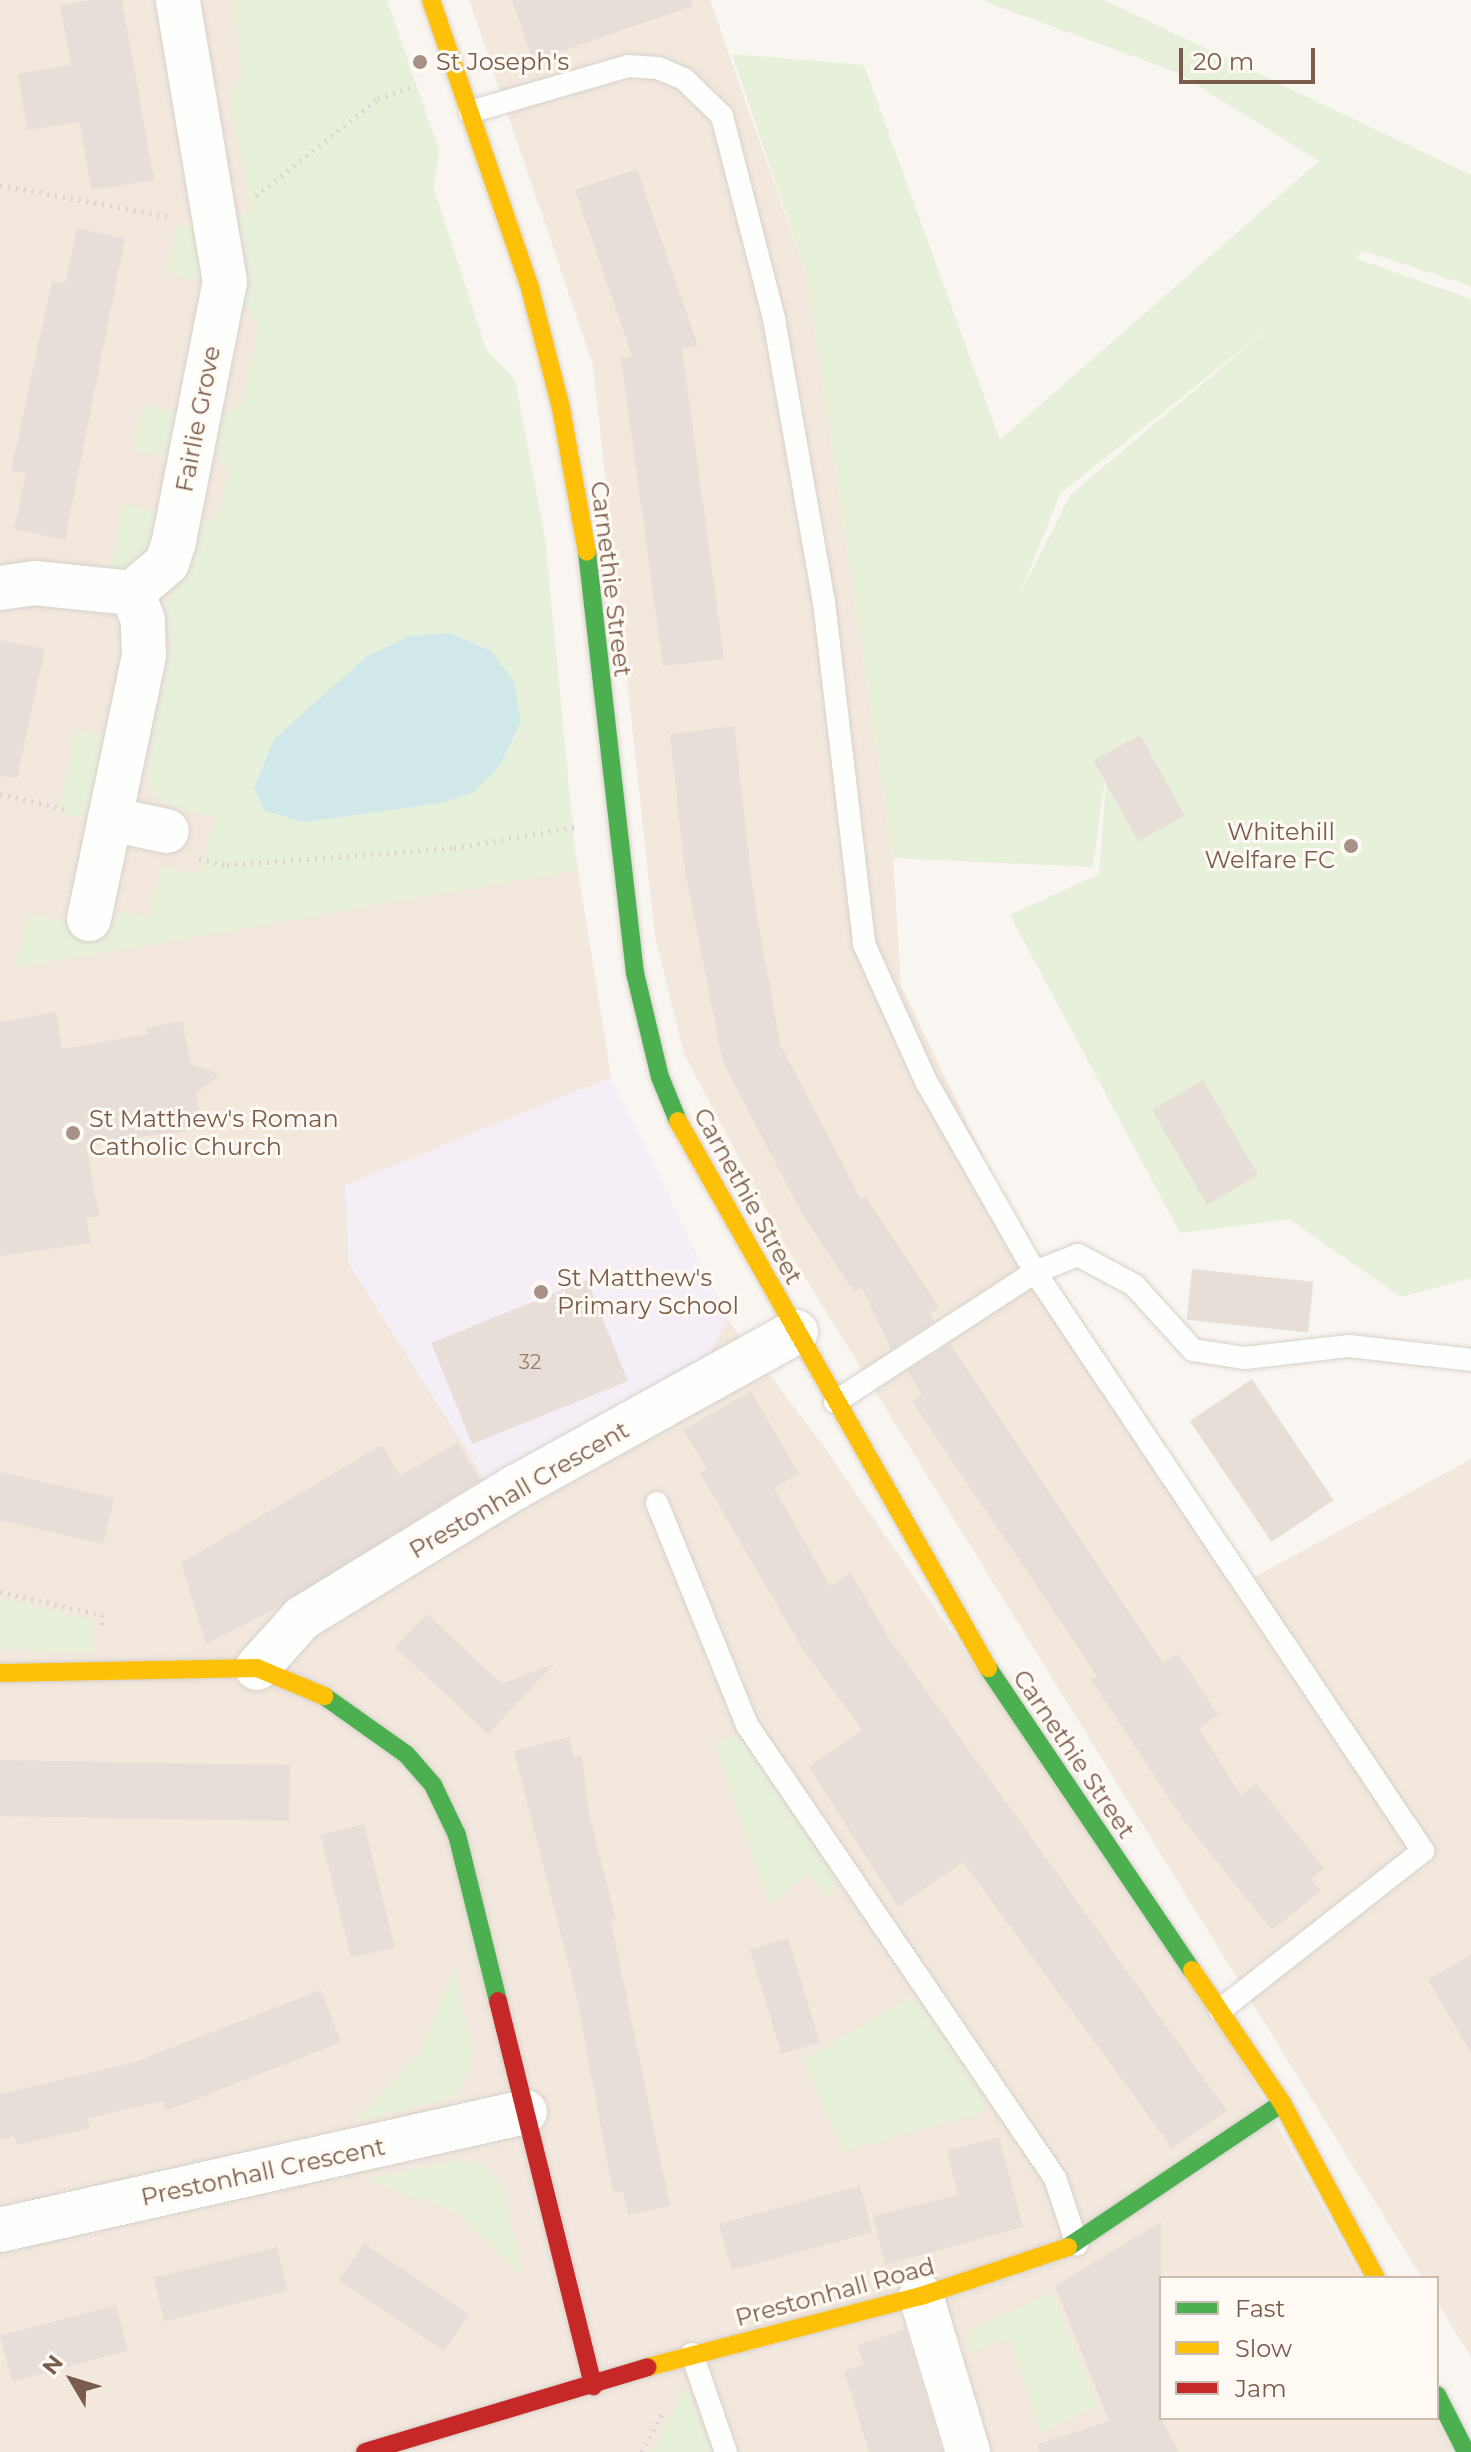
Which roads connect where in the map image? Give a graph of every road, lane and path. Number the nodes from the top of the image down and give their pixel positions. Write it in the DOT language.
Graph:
graph roads {
  1 [pos="178,0"];
  2 [pos="431,0"];
  3 [pos="470,112"];
  4 [pos="0,588"];
  5 [pos="132,593"];
  6 [pos="0,794"];
  7 [pos="615,822"];
  8 [pos="142,826"];
  9 [pos="89,919"];
  10 [pos="1035,1272"];
  11 [pos="796,1332"];
  12 [pos="1471,1360"];
  13 [pos="835,1402"];
  14 [pos="657,1503"];
  15 [pos="0,1592"];
  16 [pos="257,1668"];
  17 [pos="103,1670"];
  18 [pos="0,1673"];
  19 [pos="1220,2010"];
  20 [pos="1282,2103"];
  21 [pos="525,2112"];
  22 [pos="0,2230"];
  23 [pos="1077,2244"];
  24 [pos="1375,2276"];
  25 [pos="921,2296"];
  26 [pos="692,2354"];
  27 [pos="593,2386"];
  28 [pos="1439,2399"];
  29 [pos="389,2449"];
  30 [pos="726,2452"];
  31 [pos="968,2452"];
  32 [pos="1466,2452"];
  1 -- 5 [label="street, Fairlie Grove"];
  2 -- 3 [label="street, Carnethie Street"];
  3 -- 7 [label="street, Carnethie Street"];
  3 -- 10 [label="lane"];
  4 -- 5 [label="street"];
  5 -- 8 [label="street"];
  6 -- 8 [label="path"];
  7 -- 8 [label="path"];
  7 -- 11 [label="street, Carnethie Street"];
  8 -- 9 [label="street"];
  10 -- 12 [label="lane"];
  10 -- 13 [label="lane"];
  10 -- 19 [label="lane"];
  11 -- 13 [label="street, Carnethie Street"];
  11 -- 16 [label="street, Prestonhall Crescent"];
  13 -- 19 [label="street, Carnethie Street"];
  14 -- 23 [label="lane"];
  15 -- 17 [label="path"];
  16 -- 17 [label="street"];
  16 -- 21 [label="street"];
  17 -- 18 [label="street"];
  19 -- 20 [label="street, Carnethie Street"];
  20 -- 23 [label="street, Prestonhall Road"];
  20 -- 24 [label="street, Carnethie Street"];
  21 -- 22 [label="street, Prestonhall Crescent"];
  21 -- 27 [label="street"];
  23 -- 25 [label="street, Prestonhall Road"];
  25 -- 26 [label="street, Prestonhall Road"];
  25 -- 31 [label="street"];
  26 -- 27 [label="street, Prestonhall Road"];
  26 -- 30 [label="lane"];
  27 -- 29 [label="street, Prestonhall Road"];
  28 -- 32 [label="street"];
}
